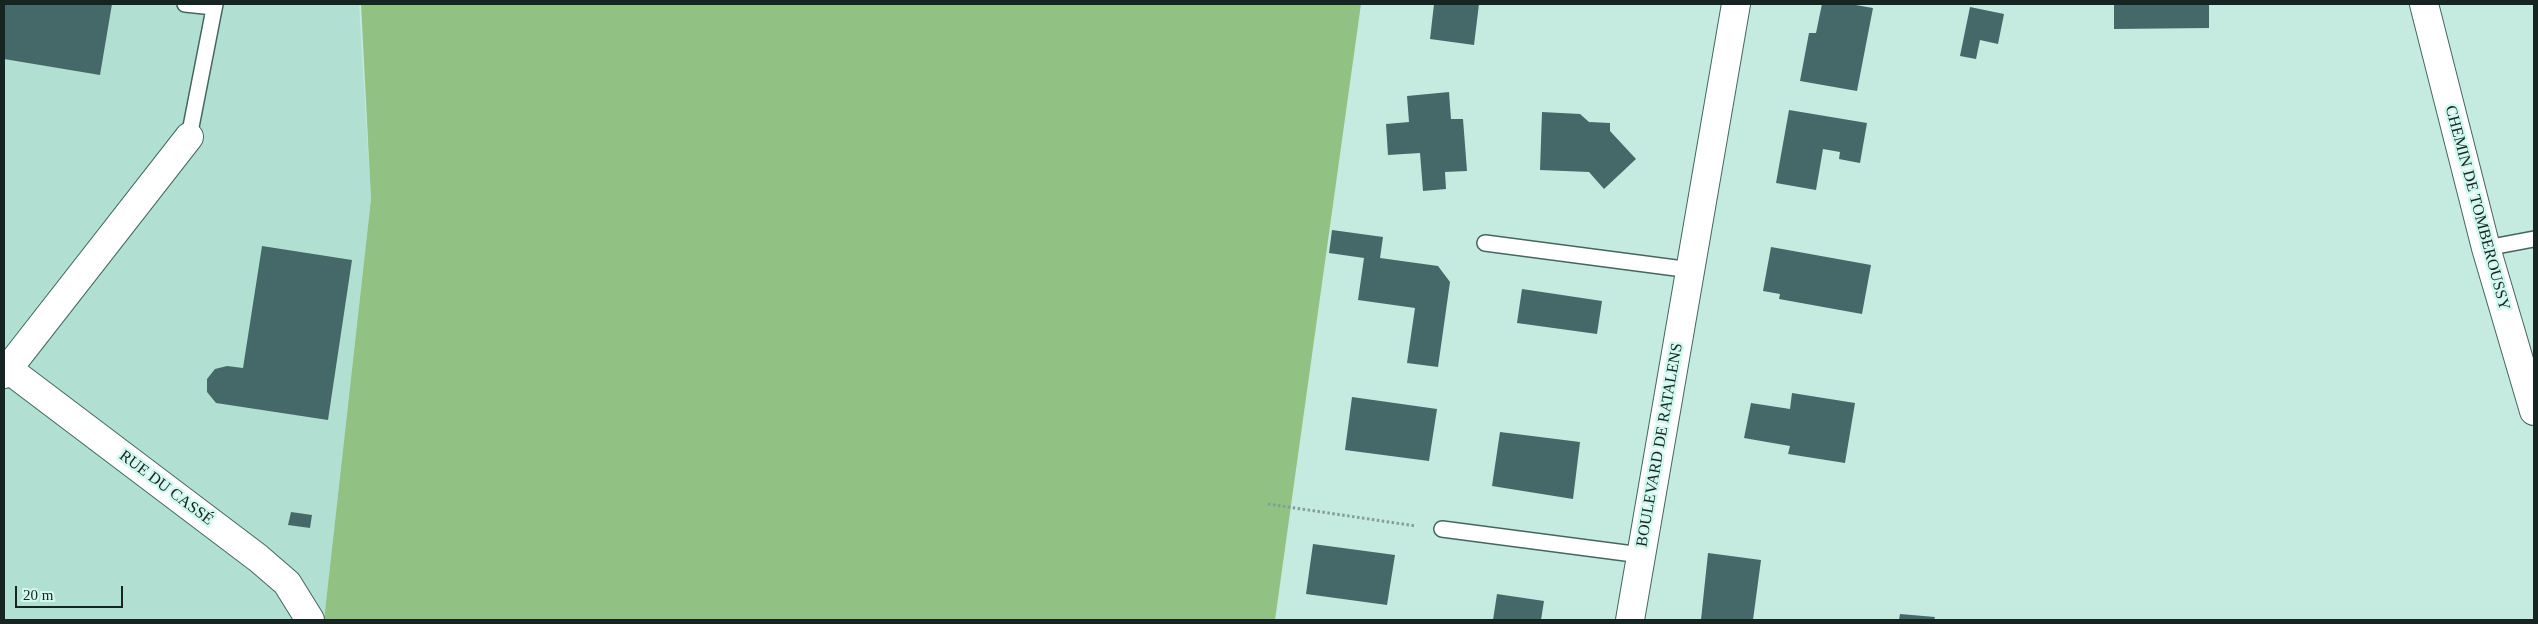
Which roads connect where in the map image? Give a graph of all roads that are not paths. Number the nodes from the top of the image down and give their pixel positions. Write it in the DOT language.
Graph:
graph roads {
  1 [pos="185,4"];
  2 [pos="1736,4"];
  3 [pos="2424,4"];
  4 [pos="214,6"];
  5 [pos="189,137"];
  6 [pos="2534,239"];
  7 [pos="1485,243"];
  8 [pos="2486,248"];
  9 [pos="1691,270"];
  10 [pos="6,371"];
  11 [pos="2532,400"];
  12 [pos="1442,529"];
  13 [pos="1641,555"];
  14 [pos="310,620"];
  15 [pos="1630,620"];
  1 -- 4 [label="lane"];
  2 -- 9 [label="street, BOULEVARD DE RATALENS"];
  3 -- 8 [label="street, CHEMIN DE TOMBEROUSSY"];
  4 -- 5 [label="lane"];
  5 -- 10 [label="street, RUE DU CASSÉ"];
  6 -- 8 [label="lane"];
  7 -- 9 [label="lane"];
  8 -- 11 [label="street, CHEMIN DE TOMBEROUSSY"];
  9 -- 13 [label="street, BOULEVARD DE RATALENS"];
  10 -- 14 [label="street, RUE DU CASSÉ"];
  12 -- 13 [label="lane"];
  13 -- 15 [label="street, BOULEVARD DE RATALENS"];
}
